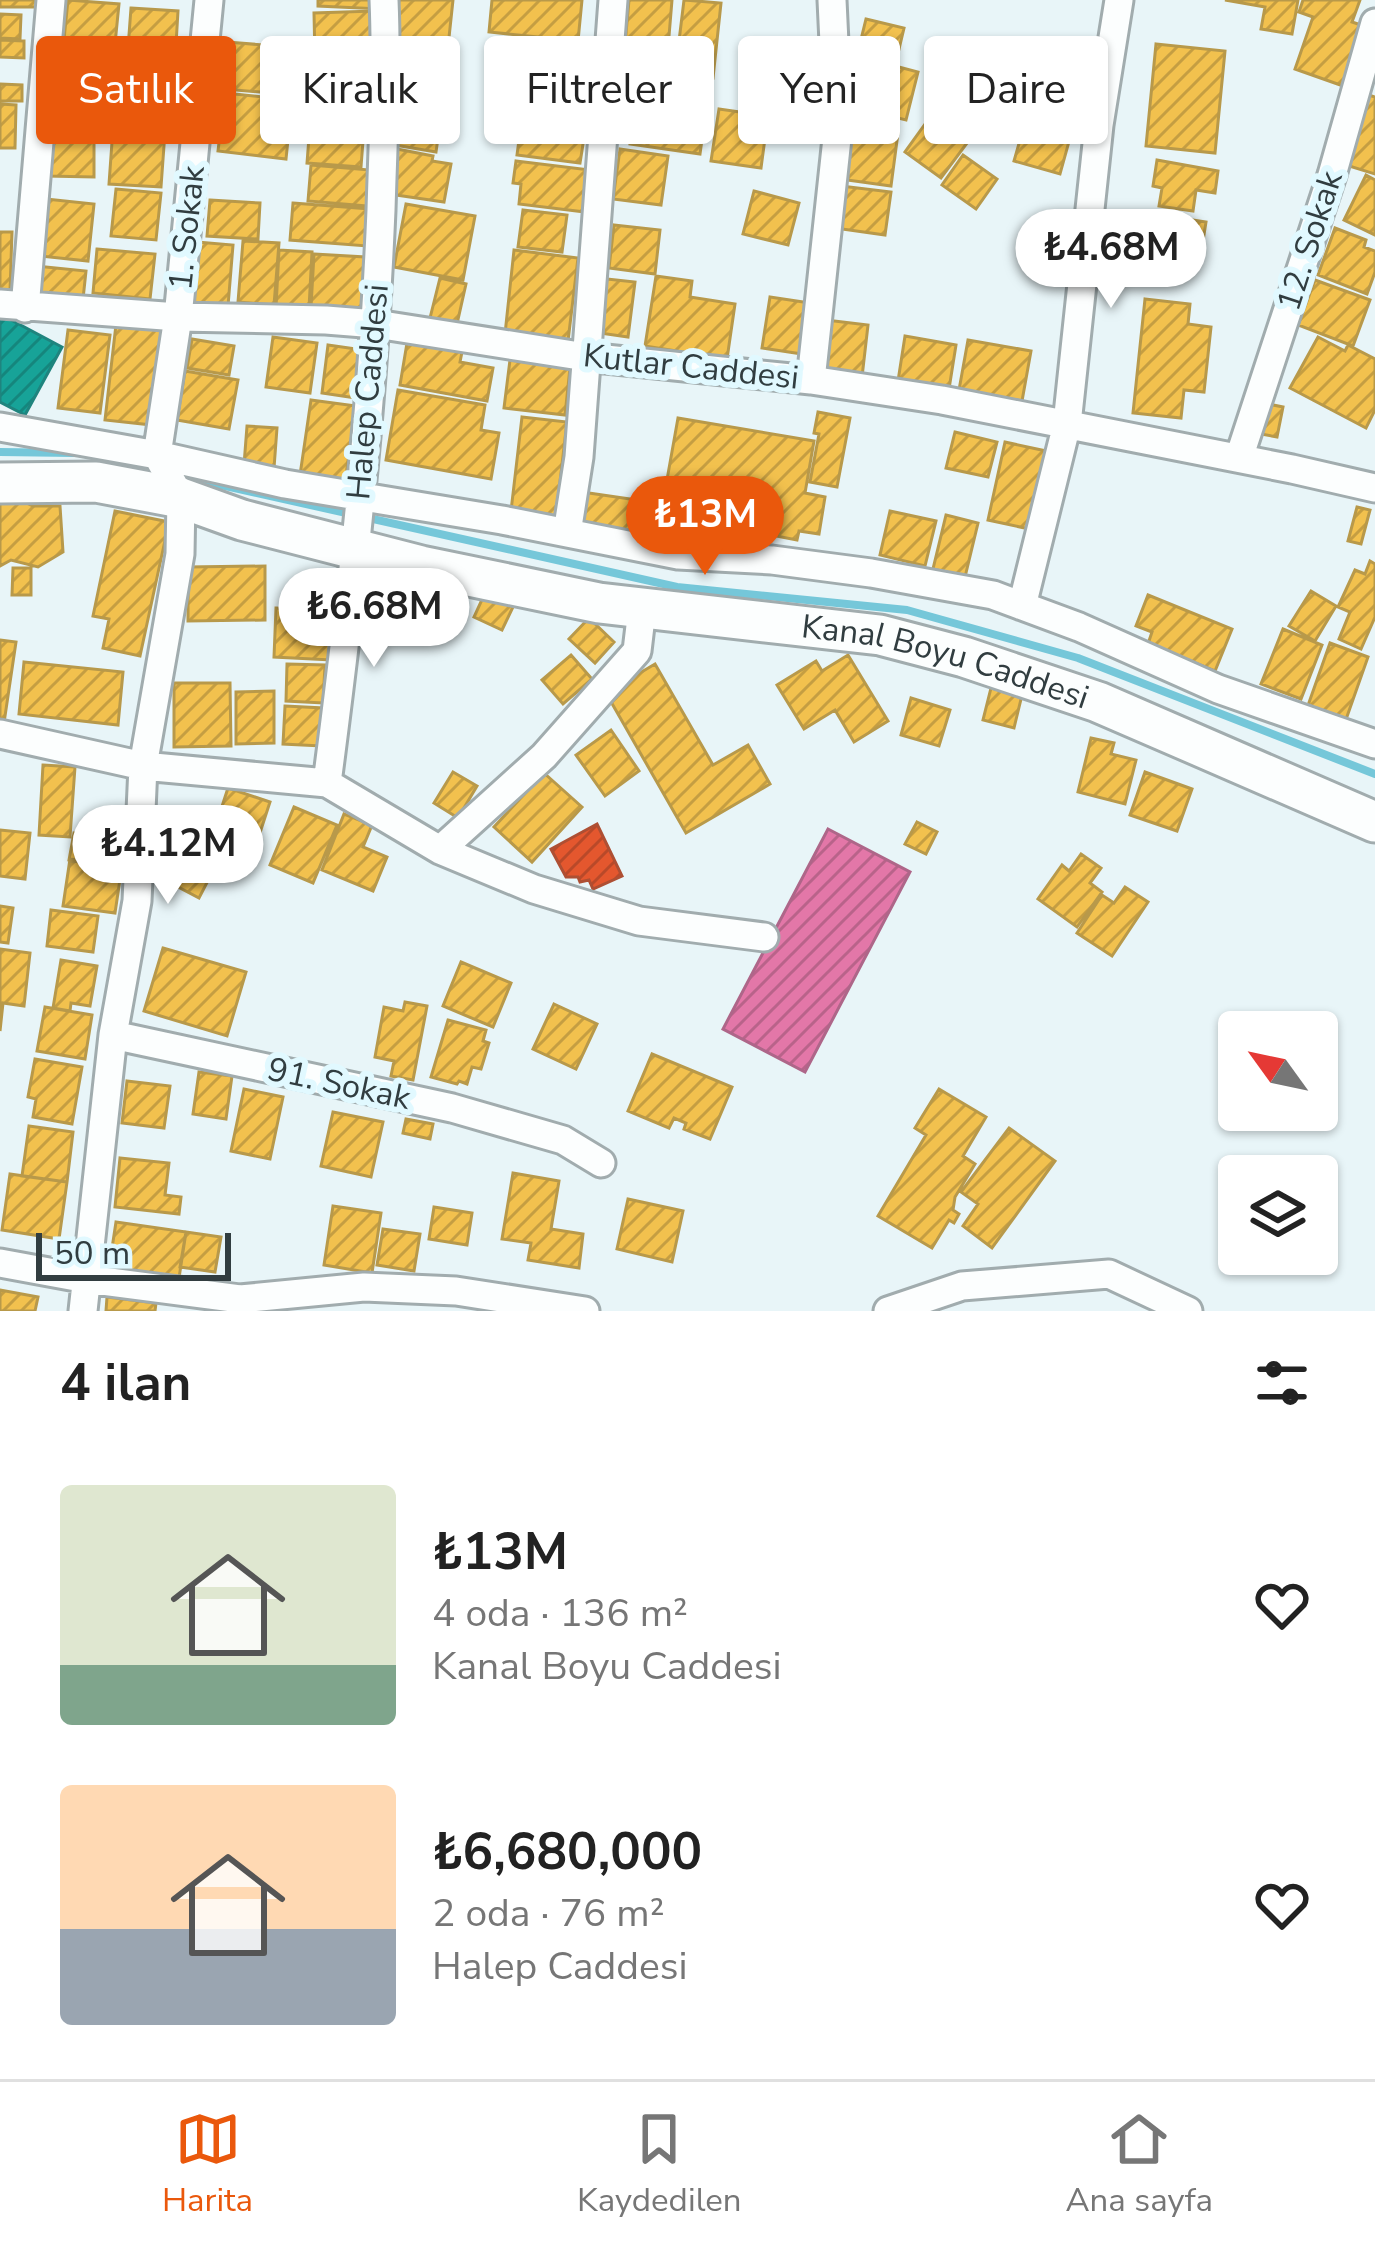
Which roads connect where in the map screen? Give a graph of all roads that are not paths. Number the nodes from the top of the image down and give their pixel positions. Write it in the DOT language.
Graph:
graph roads {
  1 [pos="51,0"];
  2 [pos="209,0"];
  3 [pos="385,0"];
  4 [pos="613,0"];
  5 [pos="832,0"];
  6 [pos="1119,0"];
  7 [pos="1375,23"];
  8 [pos="13,306"];
  9 [pos="178,317"];
  10 [pos="376,324"];
  11 [pos="586,357"];
  12 [pos="811,380"];
  13 [pos="1067,424"];
  14 [pos="0,427"];
  15 [pos="157,455"];
  16 [pos="1239,458"];
  17 [pos="0,483"];
  18 [pos="1375,488"];
  19 [pos="359,495"];
  20 [pos="181,498"];
  21 [pos="567,533"];
  22 [pos="355,549"];
  23 [pos="1022,606"];
  24 [pos="642,609"];
  25 [pos="1,738"];
  26 [pos="1375,744"];
  27 [pos="143,766"];
  28 [pos="327,783"];
  29 [pos="1375,822"];
  30 [pos="440,850"];
  31 [pos="764,937"];
  32 [pos="113,1035"];
  33 [pos="601,1162"];
  34 [pos="0,1263"];
  35 [pos="87,1279"];
  36 [pos="83,1311"];
  37 [pos="585,1311"];
  38 [pos="888,1311"];
  39 [pos="1188,1311"];
  1 -- 8 [label="street"];
  2 -- 9 [label="street, 1. Sokak"];
  3 -- 10 [label="street, Halep Caddesi"];
  4 -- 11 [label="street"];
  5 -- 12 [label="street"];
  6 -- 13 [label="street"];
  7 -- 16 [label="street, 12. Sokak"];
  8 -- 9 [label="street, Kutlar Caddesi"];
  9 -- 10 [label="street, Kutlar Caddesi"];
  9 -- 15 [label="street, 1. Sokak"];
  10 -- 11 [label="street, Kutlar Caddesi"];
  10 -- 19 [label="street, Halep Caddesi"];
  11 -- 12 [label="street, Kutlar Caddesi"];
  11 -- 21 [label="street"];
  12 -- 13 [label="street, Kutlar Caddesi"];
  13 -- 16 [label="street, Kutlar Caddesi"];
  13 -- 23 [label="street"];
  14 -- 15 [label="street, Kanal Boyu Caddesi"];
  15 -- 19 [label="street, Kanal Boyu Caddesi"];
  15 -- 20 [label="street"];
  16 -- 18 [label="street, Kutlar Caddesi"];
  17 -- 20 [label="street, Kanal Boyu Caddesi"];
  19 -- 21 [label="street, Kanal Boyu Caddesi"];
  19 -- 22 [label="street, Halep Caddesi"];
  20 -- 22 [label="street, Kanal Boyu Caddesi"];
  20 -- 27 [label="street"];
  21 -- 23 [label="street, Kanal Boyu Caddesi"];
  22 -- 24 [label="street, Kanal Boyu Caddesi"];
  22 -- 28 [label="street, Halep Caddesi"];
  23 -- 26 [label="street, Kanal Boyu Caddesi"];
  24 -- 29 [label="street, Kanal Boyu Caddesi"];
  24 -- 30 [label="street"];
  25 -- 27 [label="street"];
  27 -- 28 [label="street"];
  27 -- 32 [label="street"];
  28 -- 30 [label="street"];
  30 -- 31 [label="street"];
  32 -- 33 [label="street, 91. Sokak"];
  32 -- 35 [label="street"];
  34 -- 35 [label="street"];
  35 -- 36 [label="street"];
  35 -- 37 [label="street"];
  38 -- 39 [label="street"];
}
